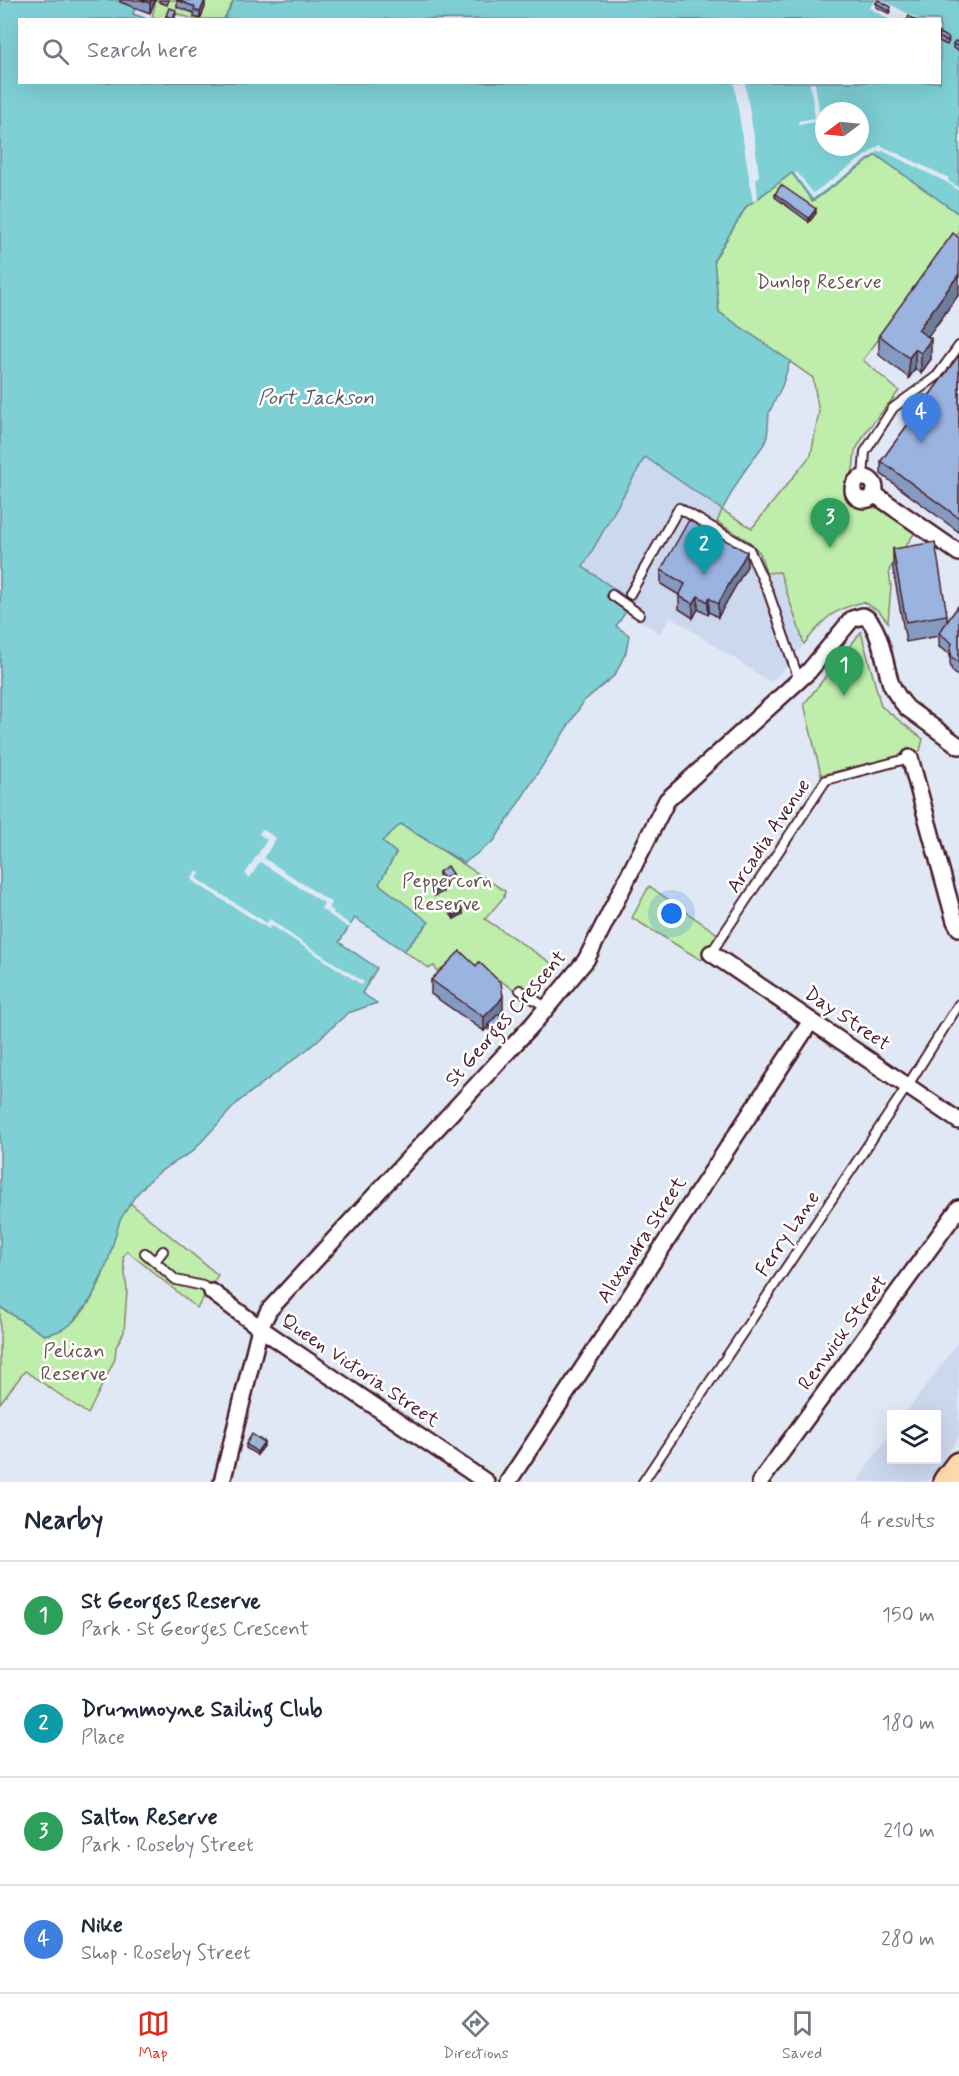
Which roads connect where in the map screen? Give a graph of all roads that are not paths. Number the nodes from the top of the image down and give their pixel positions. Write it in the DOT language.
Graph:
graph roads {
  1 [pos="959,346"];
  2 [pos="863,478"];
  3 [pos="959,553"];
  4 [pos="630,594"];
  5 [pos="612,595"];
  6 [pos="639,614"];
  7 [pos="799,680"];
  8 [pos="959,746"];
  9 [pos="910,758"];
  10 [pos="959,928"];
  11 [pos="711,953"];
  12 [pos="520,990"];
  13 [pos="959,1004"];
  14 [pos="547,1008"];
  15 [pos="811,1021"];
  16 [pos="908,1085"];
  17 [pos="959,1121"];
  18 [pos="959,1208"];
  19 [pos="163,1251"];
  20 [pos="145,1252"];
  21 [pos="155,1261"];
  22 [pos="212,1292"];
  23 [pos="261,1328"];
  24 [pos="959,1466"];
  25 [pos="222,1482"];
  26 [pos="486,1482"];
  27 [pos="508,1482"];
  28 [pos="643,1482"];
  29 [pos="760,1482"];
  30 [pos="947,1482"];
  1 -- 2 [label="lane"];
  2 -- 3 [label="street"];
  4 -- 7 [label="lane"];
  5 -- 6 [label="lane"];
  7 -- 8 [label="street, St Georges Crescent"];
  7 -- 14 [label="street, St Georges Crescent"];
  9 -- 10 [label="street"];
  9 -- 11 [label="lane, Arcadia Avenue"];
  11 -- 15 [label="street, Day Street"];
  12 -- 14 [label="lane"];
  13 -- 16 [label="lane, Ferry Lane"];
  14 -- 23 [label="street, St Georges Crescent"];
  15 -- 16 [label="street, Day Street"];
  15 -- 27 [label="street, Alexandra Street"];
  16 -- 17 [label="street, Day Street"];
  16 -- 28 [label="lane, Ferry Lane"];
  18 -- 29 [label="street, Renwick Street"];
  19 -- 21 [label="lane"];
  20 -- 21 [label="lane"];
  21 -- 22 [label="lane"];
  22 -- 23 [label="street, Queen Victoria Street"];
  23 -- 25 [label="street, St Georges Crescent"];
  23 -- 26 [label="street, Queen Victoria Street"];
  24 -- 30 [label="highway"];
}
